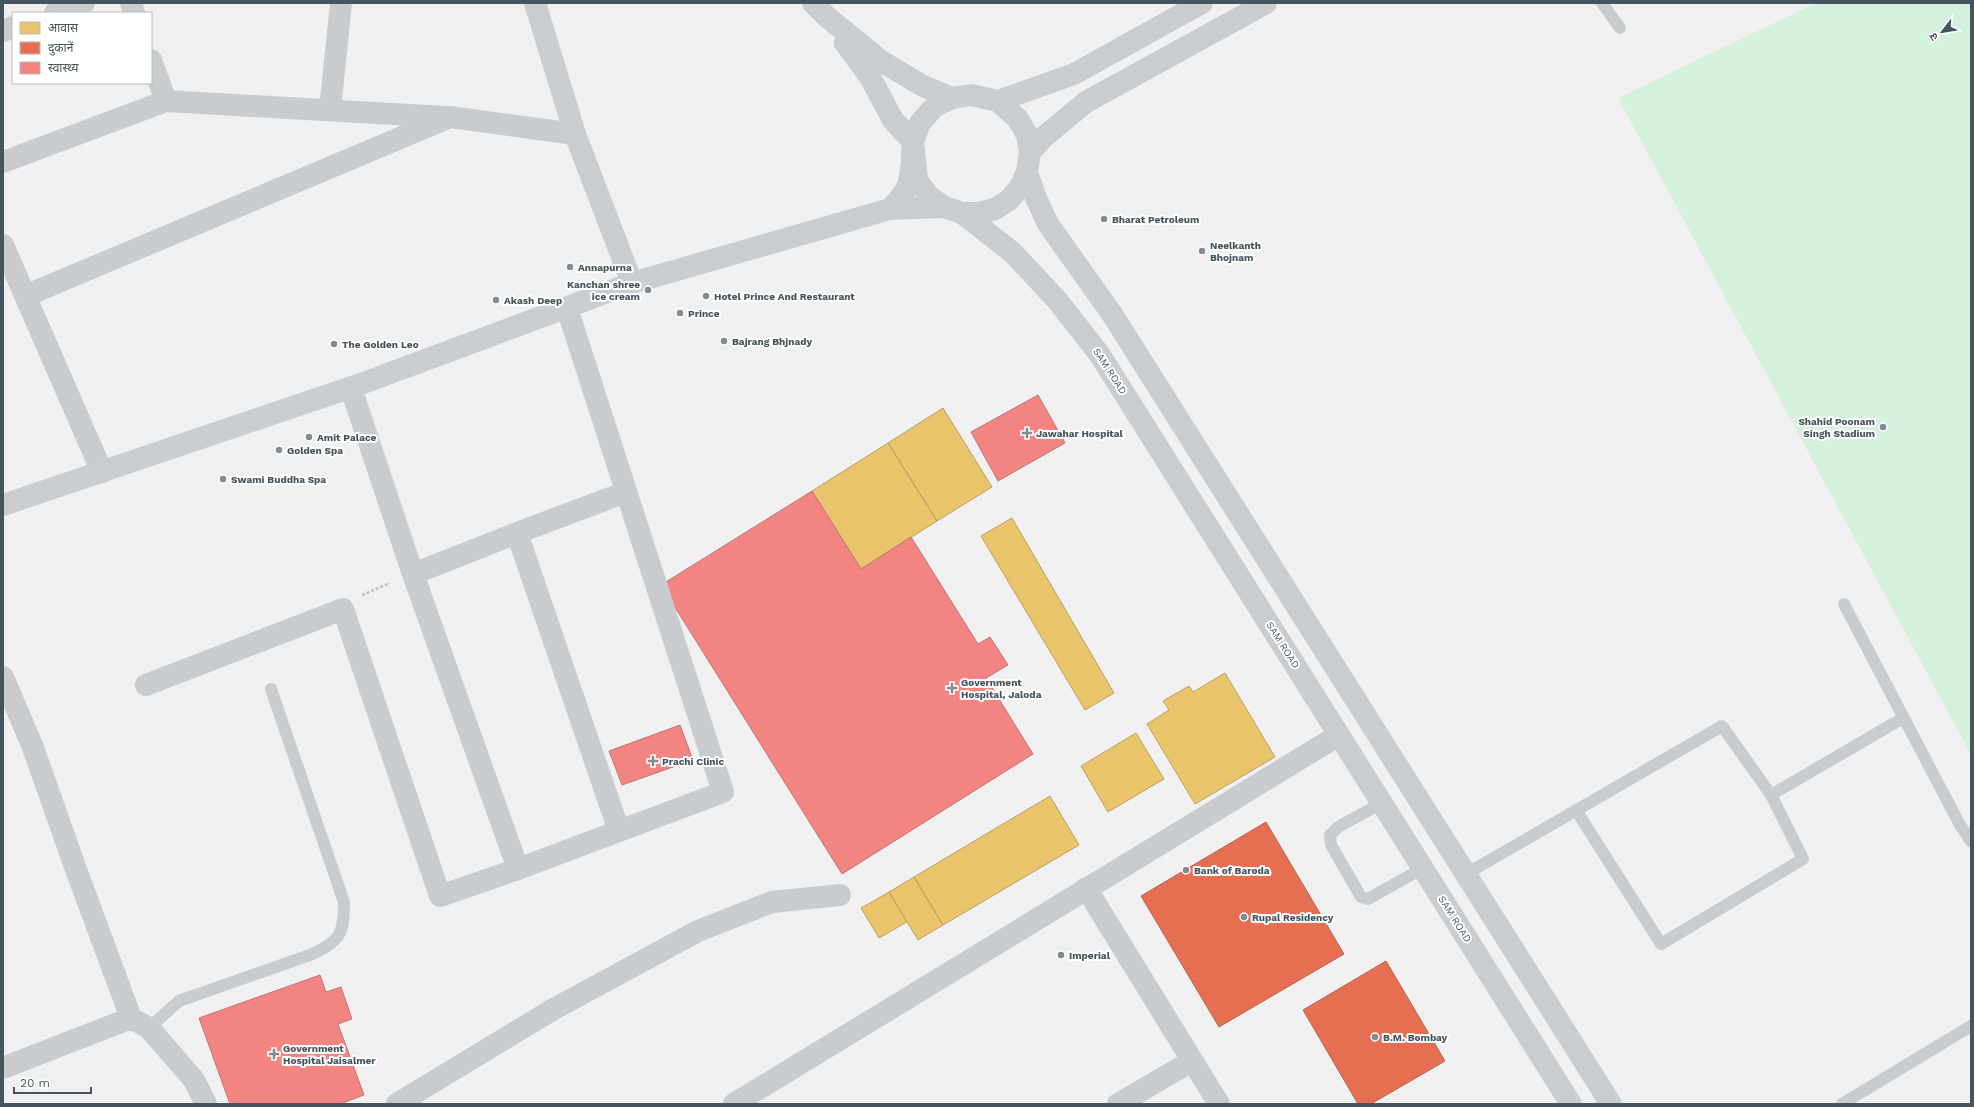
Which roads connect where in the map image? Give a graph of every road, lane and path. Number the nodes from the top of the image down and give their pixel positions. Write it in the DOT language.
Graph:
graph roads {
  1 [pos="84,3"];
  2 [pos="341,3"];
  3 [pos="535,3"];
  4 [pos="1202,3"];
  5 [pos="1266,3"];
  6 [pos="1602,3"];
  7 [pos="819,10"];
  8 [pos="58,12"];
  9 [pos="1620,28"];
  10 [pos="152,63"];
  11 [pos="952,98"];
  12 [pos="166,101"];
  13 [pos="998,101"];
  14 [pos="330,110"];
  15 [pos="450,117"];
  16 [pos="575,134"];
  17 [pos="913,142"];
  18 [pos="3,162"];
  19 [pos="1028,162"];
  20 [pos="890,209"];
  21 [pos="953,210"];
  22 [pos="3,245"];
  23 [pos="632,283"];
  24 [pos="25,296"];
  25 [pos="566,308"];
  26 [pos="351,388"];
  27 [pos="102,472"];
  28 [pos="626,492"];
  29 [pos="3,504"];
  30 [pos="517,533"];
  31 [pos="413,574"];
  32 [pos="1844,604"];
  33 [pos="343,609"];
  34 [pos="3,677"];
  35 [pos="146,685"];
  36 [pos="271,689"];
  37 [pos="1903,718"];
  38 [pos="1339,735"];
  39 [pos="1771,795"];
  40 [pos="1382,803"];
  41 [pos="1576,810"];
  42 [pos="619,832"];
  43 [pos="1971,841"];
  44 [pos="1423,868"];
  45 [pos="518,869"];
  46 [pos="1466,874"];
  47 [pos="1086,888"];
  48 [pos="840,895"];
  49 [pos="140,1023"];
  50 [pos="1971,1026"];
  51 [pos="1192,1061"];
  52 [pos="3,1068"];
  53 [pos="206,1104"];
  54 [pos="397,1104"];
  55 [pos="734,1104"];
  56 [pos="1118,1104"];
  57 [pos="1219,1104"];
  58 [pos="1571,1104"];
  59 [pos="1611,1104"];
  60 [pos="1842,1104"];
  1 -- 8 [label="street"];
  2 -- 14 [label="street"];
  3 -- 16 [label="main road"];
  4 -- 13 [label="main road"];
  5 -- 19 [label="main road"];
  6 -- 9 [label="lane"];
  7 -- 11 [label="main road"];
  7 -- 17 [label="main road"];
  10 -- 12 [label="street"];
  11 -- 13 [label="main road"];
  11 -- 17 [label="main road"];
  12 -- 14 [label="street"];
  12 -- 18 [label="street"];
  13 -- 19 [label="main road"];
  14 -- 15 [label="street"];
  15 -- 16 [label="street"];
  15 -- 24 [label="street"];
  16 -- 23 [label="main road"];
  17 -- 20 [label="main road"];
  17 -- 21 [label="main road"];
  19 -- 21 [label="main road"];
  19 -- 46 [label="main road"];
  20 -- 21 [label="main road"];
  20 -- 23 [label="main road"];
  21 -- 38 [label="main road, SAM ROAD"];
  22 -- 24 [label="street"];
  23 -- 25 [label="main road"];
  24 -- 27 [label="street"];
  25 -- 26 [label="main road"];
  25 -- 28 [label="street"];
  26 -- 27 [label="main road"];
  26 -- 31 [label="street"];
  27 -- 29 [label="main road"];
  28 -- 30 [label="street"];
  28 -- 42 [label="street"];
  30 -- 31 [label="street"];
  30 -- 42 [label="street"];
  31 -- 33 [label="path"];
  31 -- 45 [label="street"];
  32 -- 37 [label="lane"];
  33 -- 35 [label="street"];
  33 -- 45 [label="street"];
  34 -- 49 [label="street"];
  36 -- 49 [label="lane"];
  37 -- 39 [label="lane"];
  37 -- 43 [label="lane"];
  38 -- 40 [label="main road, SAM ROAD"];
  38 -- 47 [label="street"];
  39 -- 41 [label="lane"];
  39 -- 41 [label="lane"];
  40 -- 44 [label="main road, SAM ROAD"];
  40 -- 44 [label="lane"];
  41 -- 46 [label="lane"];
  42 -- 45 [label="street"];
  44 -- 58 [label="main road, SAM ROAD"];
  46 -- 59 [label="main road"];
  47 -- 51 [label="street"];
  47 -- 55 [label="street"];
  48 -- 54 [label="street"];
  49 -- 52 [label="street"];
  49 -- 53 [label="street"];
  50 -- 60 [label="lane"];
  51 -- 56 [label="street"];
  51 -- 57 [label="street"];
}
